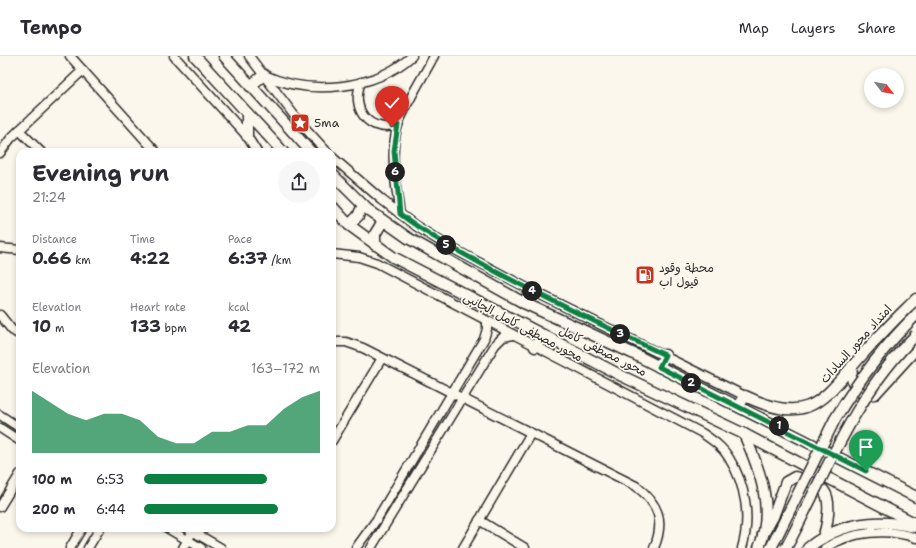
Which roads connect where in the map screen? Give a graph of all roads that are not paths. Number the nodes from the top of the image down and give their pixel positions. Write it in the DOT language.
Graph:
graph roads {
  1 [pos="70,56"];
  2 [pos="174,56"];
  3 [pos="195,56"];
  4 [pos="224,56"];
  5 [pos="249,56"];
  6 [pos="412,56"];
  7 [pos="434,56"];
  8 [pos="83,70"];
  9 [pos="264,75"];
  10 [pos="361,82"];
  11 [pos="250,86"];
  12 [pos="247,113"];
  13 [pos="398,125"];
  14 [pos="19,130"];
  15 [pos="247,136"];
  16 [pos="37,148"];
  17 [pos="152,148"];
  18 [pos="254,148"];
  19 [pos="279,148"];
  20 [pos="307,148"];
  21 [pos="323,148"];
  22 [pos="0,152"];
  23 [pos="336,161"];
  24 [pos="336,178"];
  25 [pos="363,205"];
  26 [pos="336,210"];
  27 [pos="400,214"];
  28 [pos="383,221"];
  29 [pos="349,225"];
  30 [pos="375,245"];
  31 [pos="0,248"];
  32 [pos="16,250"];
  33 [pos="336,254"];
  34 [pos="530,290"];
  35 [pos="916,299"];
  36 [pos="524,303"];
  37 [pos="0,315"];
  38 [pos="916,315"];
  39 [pos="487,321"];
  40 [pos="16,332"];
  41 [pos="513,335"];
  42 [pos="542,335"];
  43 [pos="916,335"];
  44 [pos="336,343"];
  45 [pos="535,347"];
  46 [pos="916,349"];
  47 [pos="665,355"];
  48 [pos="382,358"];
  49 [pos="852,366"];
  50 [pos="659,367"];
  51 [pos="453,393"];
  52 [pos="745,396"];
  53 [pos="464,398"];
  54 [pos="738,406"];
  55 [pos="0,415"];
  56 [pos="16,425"];
  57 [pos="0,428"];
  58 [pos="531,433"];
  59 [pos="336,434"];
  60 [pos="744,434"];
  61 [pos="16,438"];
  62 [pos="16,481"];
  63 [pos="916,497"];
  64 [pos="0,507"];
  65 [pos="479,520"];
  66 [pos="916,526"];
  67 [pos="80,532"];
  68 [pos="98,532"];
  69 [pos="174,532"];
  70 [pos="191,532"];
  71 [pos="197,532"];
  72 [pos="763,534"];
  73 [pos="823,538"];
  74 [pos="916,538"];
  75 [pos="188,540"];
  76 [pos="70,548"];
  77 [pos="88,548"];
  78 [pos="183,548"];
  79 [pos="201,548"];
  80 [pos="221,548"];
  81 [pos="356,548"];
  82 [pos="371,548"];
  83 [pos="463,548"];
  84 [pos="525,548"];
  85 [pos="654,548"];
  86 [pos="742,548"];
  87 [pos="759,548"];
  88 [pos="771,548"];
  89 [pos="786,548"];
  90 [pos="808,548"];
  91 [pos="826,548"];
  1 -- 8 [label="street"];
  2 -- 15 [label="street"];
  3 -- 12 [label="main road"];
  4 -- 11 [label="main road"];
  5 -- 9 [label="street"];
  6 -- 10 [label="street"];
  7 -- 13 [label="street"];
  8 -- 14 [label="street"];
  8 -- 17 [label="street"];
  9 -- 10 [label="street"];
  9 -- 11 [label="main road"];
  9 -- 21 [label="street"];
  10 -- 13 [label="street"];
  11 -- 20 [label="main road"];
  12 -- 15 [label="main road"];
  12 -- 19 [label="main road"];
  13 -- 27 [label="street"];
  14 -- 16 [label="street"];
  14 -- 22 [label="street"];
  15 -- 18 [label="street"];
  23 -- 27 [label="street"];
  24 -- 25 [label="main road, محور مصطفى كامل"];
  25 -- 28 [label="main road, محور مصطفى كامل"];
  25 -- 29 [label="main road"];
  26 -- 29 [label="main road, محور مصطفى كامل"];
  27 -- 34 [label="street"];
  28 -- 30 [label="main road"];
  28 -- 36 [label="main road, محور مصطفى كامل"];
  29 -- 30 [label="main road, محور مصطفى كامل"];
  30 -- 42 [label="main road, محور مصطفى كامل"];
  31 -- 32 [label="street"];
  33 -- 39 [label="street, محور مصطفى كامل الجانبى"];
  34 -- 36 [label="main road"];
  34 -- 47 [label="street"];
  35 -- 49 [label="main road, امتداد محور السادات"];
  36 -- 50 [label="main road, محور مصطفى كامل"];
  37 -- 40 [label="street"];
  38 -- 88 [label="main road, bridge"];
  39 -- 41 [label="street, محور مصطفى كامل الجانبى"];
  39 -- 51 [label="street"];
  41 -- 45 [label="street, محور مصطفى كامل الجانبى"];
  41 -- 53 [label="street"];
  42 -- 45 [label="main road"];
  42 -- 60 [label="main road, محور مصطفى كامل"];
  43 -- 89 [label="main road, bridge"];
  44 -- 48 [label="street"];
  45 -- 86 [label="street, محور مصطفى كامل الجانبى"];
  46 -- 49 [label="main road"];
  47 -- 50 [label="main road"];
  47 -- 52 [label="street"];
  48 -- 51 [label="street"];
  48 -- 59 [label="street"];
  49 -- 52 [label="main road, امتداد محور السادات"];
  50 -- 54 [label="main road, محور مصطفى كامل"];
  51 -- 53 [label="street"];
  51 -- 81 [label="street"];
  52 -- 54 [label="main road"];
  53 -- 58 [label="street"];
  53 -- 82 [label="street"];
  54 -- 63 [label="main road, محور مصطفى كامل"];
  55 -- 56 [label="street"];
  57 -- 61 [label="street"];
  58 -- 65 [label="street"];
  58 -- 85 [label="street"];
  60 -- 66 [label="main road, محور مصطفى كامل"];
  60 -- 72 [label="main road"];
  62 -- 64 [label="street"];
  65 -- 83 [label="street"];
  65 -- 84 [label="street"];
  66 -- 73 [label="main road"];
  67 -- 76 [label="street"];
  68 -- 77 [label="street"];
  69 -- 75 [label="street"];
  70 -- 75 [label="street"];
  71 -- 80 [label="street"];
  72 -- 73 [label="main road"];
  72 -- 87 [label="main road"];
  73 -- 90 [label="main road"];
  74 -- 91 [label="street"];
  75 -- 78 [label="street"];
  75 -- 79 [label="street"];
}
